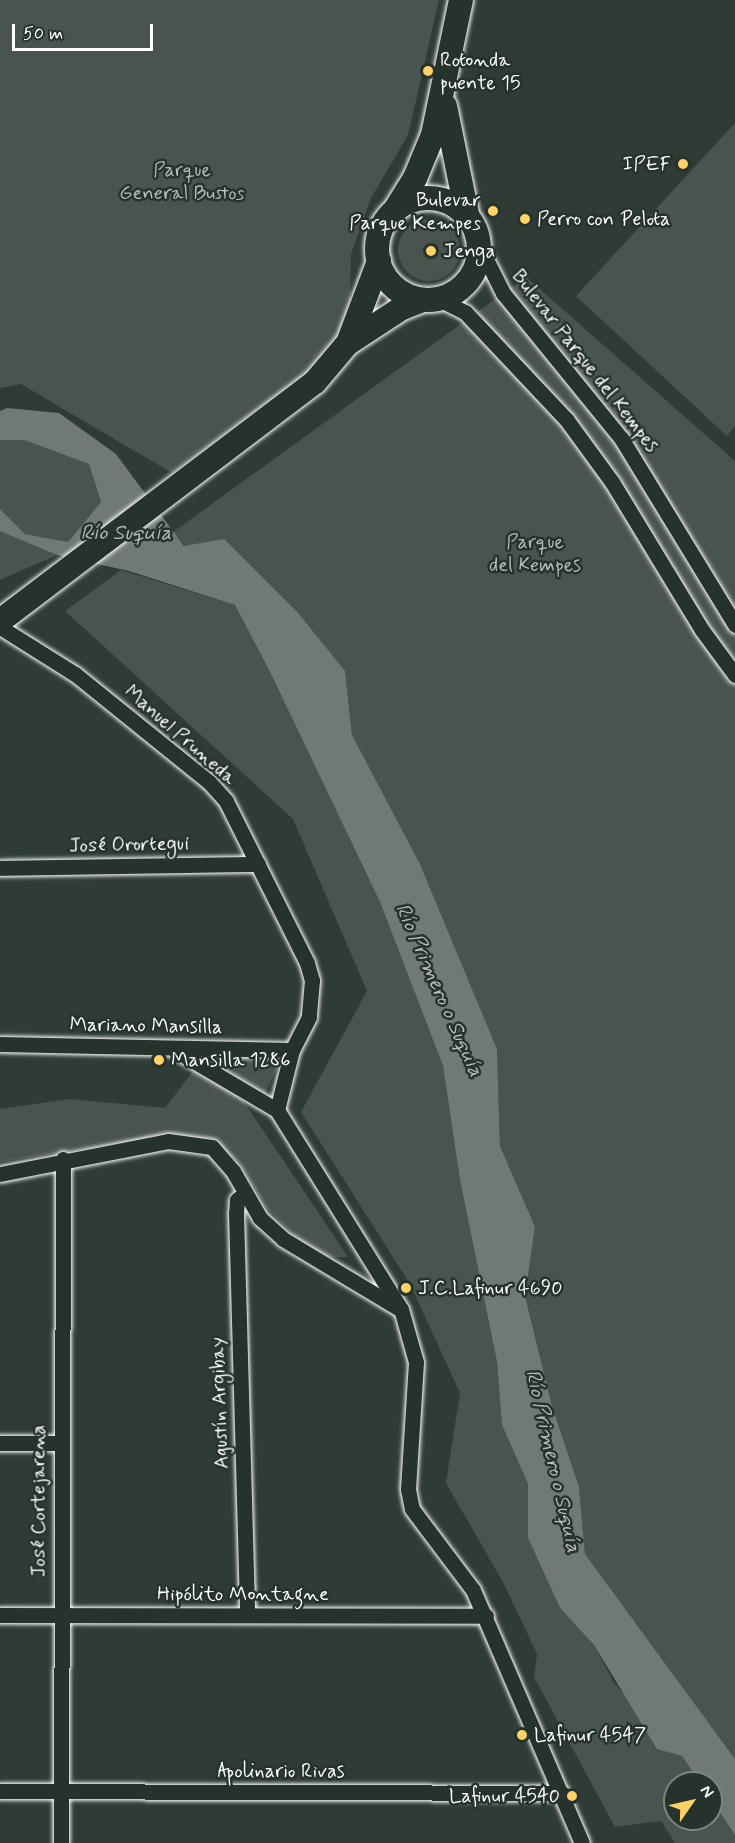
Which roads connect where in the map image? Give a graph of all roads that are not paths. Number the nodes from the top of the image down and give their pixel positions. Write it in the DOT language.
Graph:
graph roads {
  1 [pos="462,0"];
  2 [pos="444,97"];
  3 [pos="393,212"];
  4 [pos="468,219"];
  5 [pos="478,245"];
  6 [pos="379,261"];
  7 [pos="431,299"];
  8 [pos="348,344"];
  9 [pos="0,621"];
  10 [pos="735,625"];
  11 [pos="0,627"];
  12 [pos="735,675"];
  13 [pos="258,864"];
  14 [pos="0,868"];
  15 [pos="0,1044"];
  16 [pos="173,1048"];
  17 [pos="292,1050"];
  18 [pos="277,1110"];
  19 [pos="63,1159"];
  20 [pos="0,1174"];
  21 [pos="245,1193"];
  22 [pos="401,1309"];
  23 [pos="0,1443"];
  24 [pos="59,1443"];
  25 [pos="0,1615"];
  26 [pos="61,1615"];
  27 [pos="246,1615"];
  28 [pos="486,1616"];
  29 [pos="0,1791"];
  30 [pos="62,1791"];
  31 [pos="562,1793"];
  32 [pos="61,1843"];
  33 [pos="582,1843"];
  1 -- 2 [label="main road"];
  2 -- 3 [label="main road"];
  2 -- 4 [label="main road"];
  3 -- 4 [label="main road"];
  3 -- 6 [label="main road"];
  4 -- 5 [label="main road"];
  5 -- 7 [label="main road"];
  5 -- 10 [label="street, Bulevar Parque del Kempes"];
  6 -- 7 [label="main road"];
  6 -- 8 [label="main road"];
  7 -- 8 [label="main road"];
  7 -- 12 [label="street"];
  8 -- 9 [label="main road"];
  11 -- 13 [label="street, Manuel Pruneda"];
  13 -- 14 [label="street, José Orortegui"];
  13 -- 17 [label="street, Manuel Pruneda"];
  15 -- 16 [label="street, Mariano Mansilla"];
  16 -- 17 [label="street, Mariano Mansilla"];
  16 -- 18 [label="street"];
  17 -- 18 [label="street, Manuel Pruneda"];
  18 -- 22 [label="street"];
  19 -- 20 [label="street"];
  19 -- 21 [label="street"];
  19 -- 24 [label="street, José Cortejarena"];
  21 -- 22 [label="street"];
  21 -- 27 [label="street, Agustín Argibay"];
  22 -- 28 [label="street"];
  23 -- 24 [label="street"];
  24 -- 26 [label="street, José Cortejarena"];
  25 -- 26 [label="street, Hipólito Montagne"];
  26 -- 27 [label="street, Hipólito Montagne"];
  26 -- 30 [label="street, José Cortejarena"];
  27 -- 28 [label="street, Hipólito Montagne"];
  28 -- 31 [label="street"];
  29 -- 30 [label="street, Apolinario Rivas"];
  30 -- 31 [label="street, Apolinario Rivas"];
  30 -- 32 [label="street, José Cortejarena"];
  31 -- 33 [label="street"];
}
